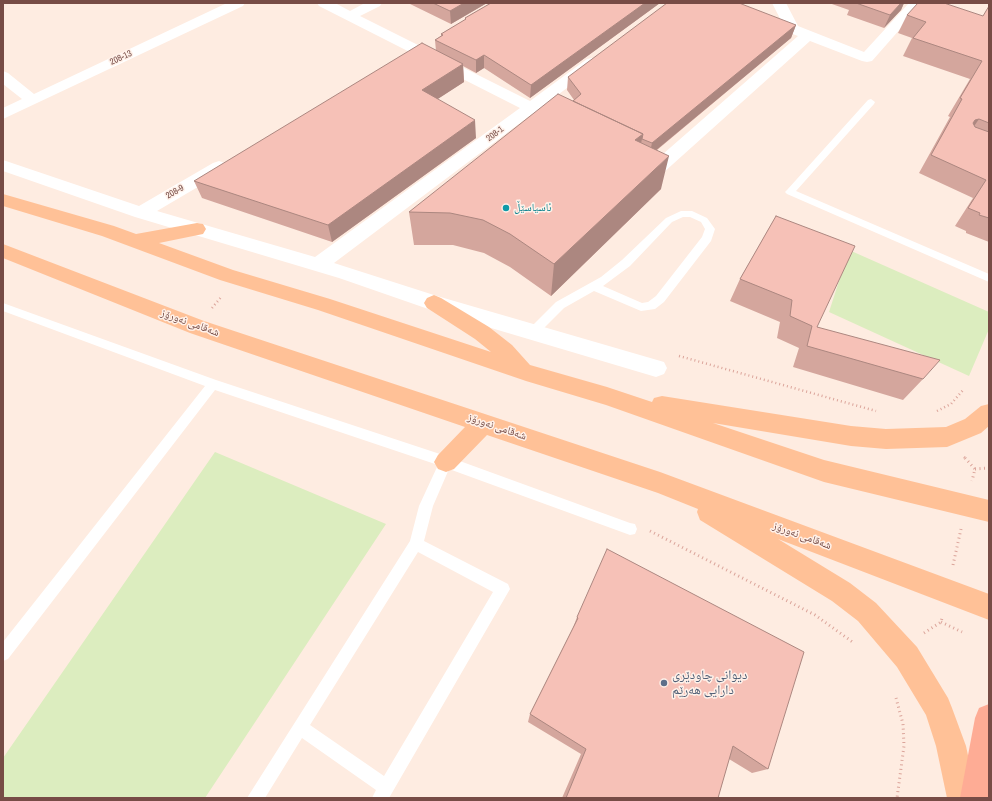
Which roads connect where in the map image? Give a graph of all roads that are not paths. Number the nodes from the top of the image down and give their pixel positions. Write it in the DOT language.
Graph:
graph roads {
  1 [pos="238,3"];
  2 [pos="324,3"];
  3 [pos="375,3"];
  4 [pos="779,3"];
  5 [pos="916,3"];
  6 [pos="350,16"];
  7 [pos="772,21"];
  8 [pos="792,29"];
  9 [pos="808,35"];
  10 [pos="425,47"];
  11 [pos="602,55"];
  12 [pos="402,60"];
  13 [pos="3,76"];
  14 [pos="32,100"];
  15 [pos="872,102"];
  16 [pos="531,108"];
  17 [pos="3,114"];
  18 [pos="580,131"];
  19 [pos="629,155"];
  20 [pos="230,160"];
  21 [pos="3,165"];
  22 [pos="3,200"];
  23 [pos="141,213"];
  24 [pos="197,229"];
  25 [pos="134,241"];
  26 [pos="3,251"];
  27 [pos="318,265"];
  28 [pos="989,278"];
  29 [pos="594,287"];
  30 [pos="434,303"];
  31 [pos="3,307"];
  32 [pos="533,332"];
  33 [pos="656,368"];
  34 [pos="526,372"];
  35 [pos="213,384"];
  36 [pos="607,396"];
  37 [pos="989,413"];
  38 [pos="484,423"];
  39 [pos="446,462"];
  40 [pos="660,483"];
  41 [pos="989,511"];
  42 [pos="630,529"];
  43 [pos="416,544"];
  44 [pos="989,607"];
  45 [pos="3,654"];
  46 [pos="989,718"];
  47 [pos="301,728"];
  48 [pos="383,792"];
  49 [pos="255,798"];
  50 [pos="962,798"];
  51 [pos="975,798"];
  1 -- 14 [label="street, 208-13"];
  2 -- 6 [label="street"];
  3 -- 6 [label="street"];
  4 -- 8 [label="street"];
  5 -- 9 [label="street"];
  6 -- 10 [label="street"];
  7 -- 8 [label="street"];
  8 -- 9 [label="street"];
  9 -- 19 [label="street"];
  10 -- 12 [label="street"];
  10 -- 16 [label="street"];
  11 -- 16 [label="street, 208-1"];
  13 -- 14 [label="street"];
  14 -- 17 [label="street, 208-13"];
  15 -- 28 [label="lane"];
  16 -- 18 [label="street"];
  16 -- 27 [label="street, 208-1"];
  20 -- 23 [label="street, 208-9"];
  21 -- 23 [label="street"];
  22 -- 25 [label="main road"];
  23 -- 24 [label="street"];
  24 -- 25 [label="main road"];
  24 -- 27 [label="street"];
  25 -- 34 [label="main road"];
  26 -- 38 [label="main road, شەقامی نەورۆز"];
  27 -- 30 [label="street"];
  29 -- 29 [label="lane"];
  29 -- 32 [label="lane"];
  30 -- 32 [label="street"];
  30 -- 34 [label="main road"];
  31 -- 35 [label="lane"];
  32 -- 33 [label="street"];
  34 -- 36 [label="main road"];
  35 -- 39 [label="lane"];
  35 -- 45 [label="lane"];
  36 -- 37 [label="main road"];
  36 -- 41 [label="main road"];
  38 -- 39 [label="main road"];
  38 -- 40 [label="main road, شەقامی نەورۆز"];
  39 -- 42 [label="lane"];
  39 -- 43 [label="lane"];
  40 -- 44 [label="main road, شەقامی نەورۆز"];
  40 -- 50 [label="main road"];
  43 -- 47 [label="lane"];
  43 -- 48 [label="lane"];
  46 -- 51 [label="highway"];
  47 -- 48 [label="lane"];
  47 -- 49 [label="lane"];
}
